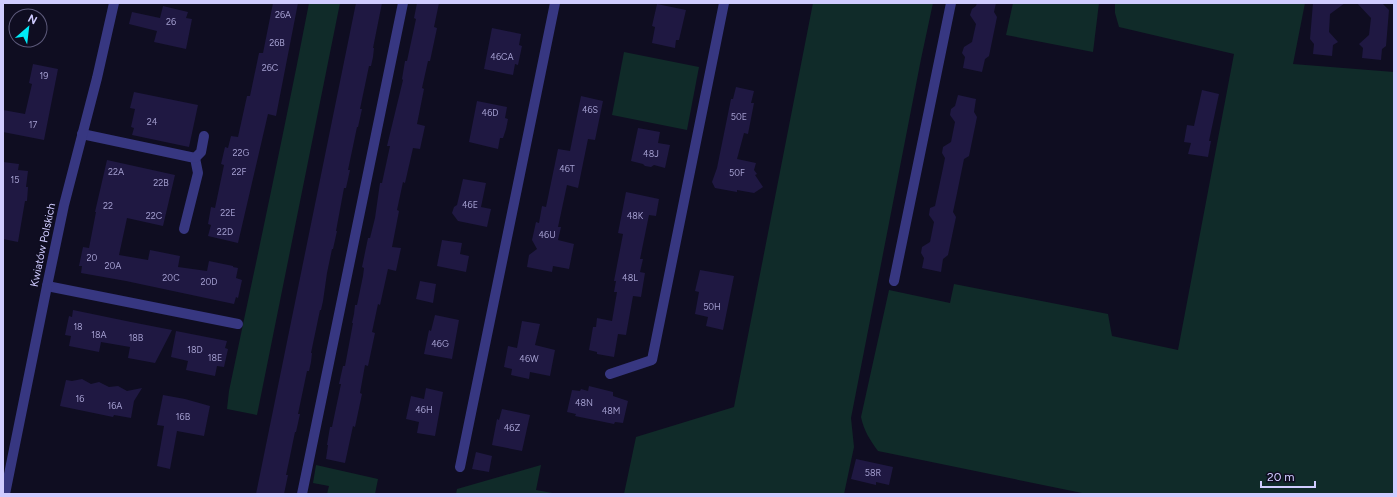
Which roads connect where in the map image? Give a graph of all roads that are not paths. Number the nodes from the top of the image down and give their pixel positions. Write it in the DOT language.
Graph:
graph roads {
  1 [pos="114,3"];
  2 [pos="402,3"];
  3 [pos="555,3"];
  4 [pos="724,3"];
  5 [pos="951,3"];
  6 [pos="82,134"];
  7 [pos="204,136"];
  8 [pos="195,158"];
  9 [pos="184,229"];
  10 [pos="894,281"];
  11 [pos="47,286"];
  12 [pos="238,324"];
  13 [pos="610,374"];
  14 [pos="460,467"];
  15 [pos="5,494"];
  16 [pos="302,494"];
  1 -- 6 [label="street, Kwiatów Polskich"];
  2 -- 16 [label="street"];
  3 -- 14 [label="street"];
  4 -- 13 [label="street"];
  5 -- 10 [label="street"];
  6 -- 8 [label="street"];
  6 -- 11 [label="street, Kwiatów Polskich"];
  7 -- 8 [label="street"];
  8 -- 9 [label="street"];
  11 -- 12 [label="street"];
  11 -- 15 [label="street, Kwiatów Polskich"];
}
